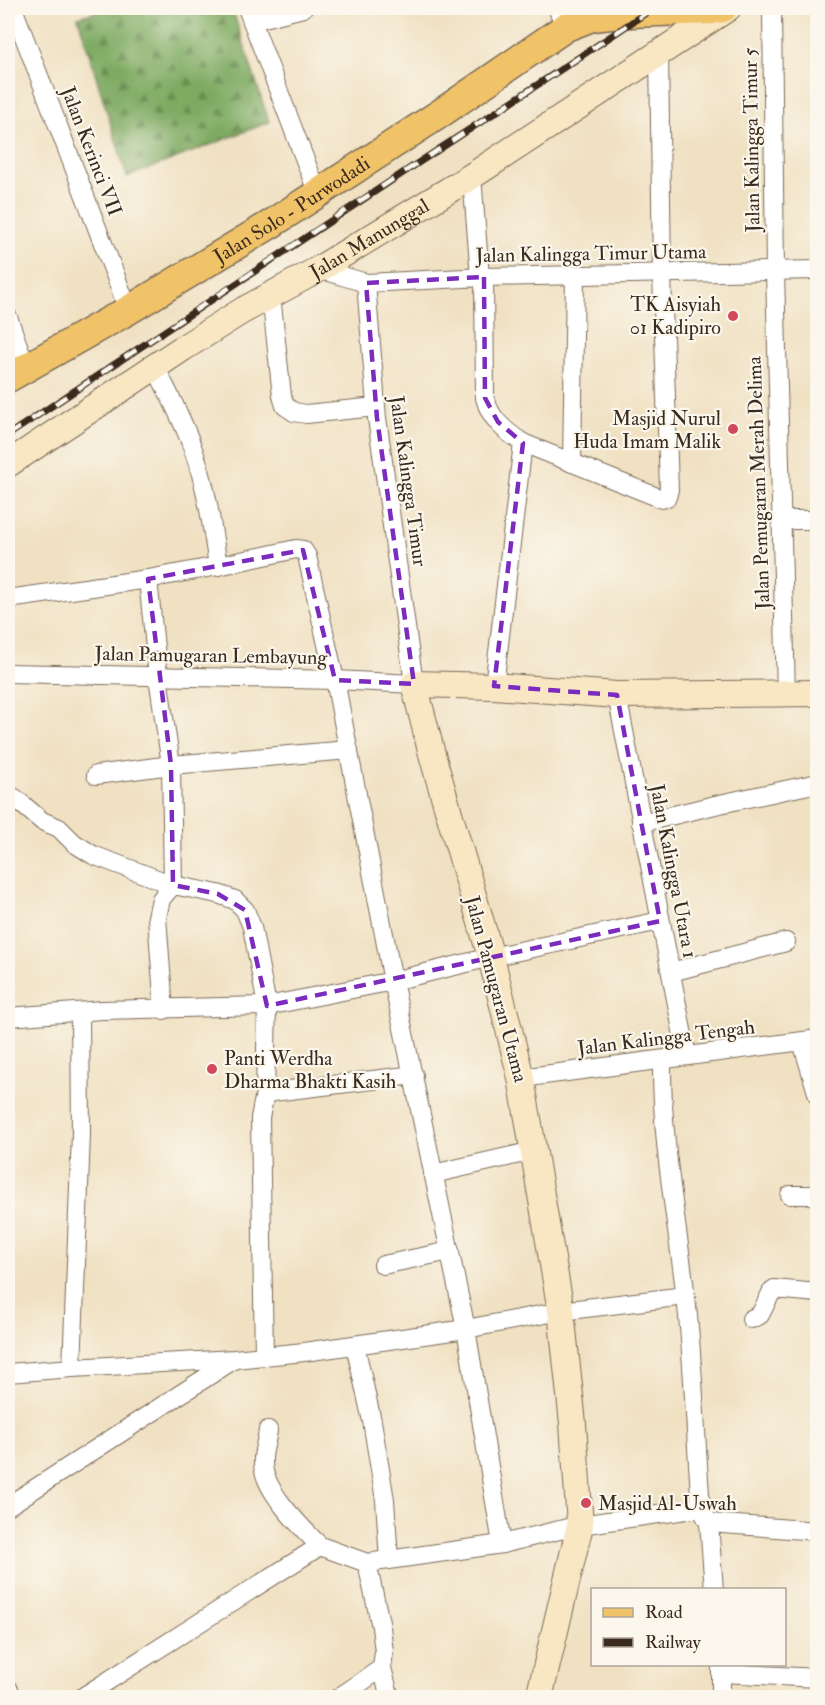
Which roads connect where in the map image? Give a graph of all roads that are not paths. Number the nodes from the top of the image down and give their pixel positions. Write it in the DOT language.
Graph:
graph roads {
  1 [pos="13,8"];
  2 [pos="303,8"];
  3 [pos="723,8"];
  4 [pos="728,8"];
  5 [pos="772,8"];
  6 [pos="688,9"];
  7 [pos="250,14"];
  8 [pos="569,14"];
  9 [pos="659,51"];
  10 [pos="472,176"];
  11 [pos="318,194"];
  12 [pos="320,268"];
  13 [pos="818,270"];
  14 [pos="775,272"];
  15 [pos="662,274"];
  16 [pos="575,275"];
  17 [pos="482,277"];
  18 [pos="366,283"];
  19 [pos="271,295"];
  20 [pos="127,311"];
  21 [pos="8,317"];
  22 [pos="154,366"];
  23 [pos="17,373"];
  24 [pos="376,406"];
  25 [pos="523,443"];
  26 [pos="573,463"];
  27 [pos="8,464"];
  28 [pos="781,520"];
  29 [pos="818,520"];
  30 [pos="218,566"];
  31 [pos="148,579"];
  32 [pos="8,599"];
  33 [pos="8,673"];
  34 [pos="158,677"];
  35 [pos="335,680"];
  36 [pos="414,684"];
  37 [pos="494,686"];
  38 [pos="786,693"];
  39 [pos="818,693"];
  40 [pos="617,694"];
  41 [pos="349,750"];
  42 [pos="171,765"];
  43 [pos="96,775"];
  44 [pos="818,783"];
  45 [pos="8,794"];
  46 [pos="641,823"];
  47 [pos="173,885"];
  48 [pos="660,921"];
  49 [pos="786,942"];
  50 [pos="491,957"];
  51 [pos="671,972"];
  52 [pos="393,981"];
  53 [pos="267,1006"];
  54 [pos="164,1010"];
  55 [pos="80,1011"];
  56 [pos="8,1017"];
  57 [pos="810,1040"];
  58 [pos="687,1056"];
  59 [pos="662,1060"];
  60 [pos="414,1075"];
  61 [pos="521,1078"];
  62 [pos="265,1093"];
  63 [pos="818,1096"];
  64 [pos="533,1150"];
  65 [pos="433,1174"];
  66 [pos="790,1195"];
  67 [pos="818,1196"];
  68 [pos="450,1251"];
  69 [pos="383,1265"];
  70 [pos="818,1293"];
  71 [pos="685,1296"];
  72 [pos="561,1311"];
  73 [pos="752,1319"];
  74 [pos="466,1329"];
  75 [pos="355,1345"];
  76 [pos="264,1356"];
  77 [pos="234,1359"];
  78 [pos="72,1368"];
  79 [pos="8,1373"];
  80 [pos="268,1430"];
  81 [pos="8,1506"];
  82 [pos="705,1515"];
  83 [pos="580,1525"];
  84 [pos="818,1531"];
  85 [pos="501,1544"];
  86 [pos="320,1546"];
  87 [pos="389,1560"];
  88 [pos="367,1563"];
  89 [pos="714,1588"];
  90 [pos="382,1668"];
  91 [pos="722,1669"];
  92 [pos="818,1678"];
  93 [pos="8,1688"];
  94 [pos="13,1698"];
  95 [pos="81,1698"];
  96 [pos="338,1698"];
  97 [pos="390,1698"];
  98 [pos="539,1698"];
  99 [pos="721,1698"];
  1 -- 20 [label="street, Jalan Kerinci VII"];
  2 -- 7 [label="street"];
  3 -- 6 [label="main road, Jalan Solo - Purwodadi"];
  4 -- 9 [label="street, Jalan Manunggal"];
  5 -- 14 [label="street, Jalan Kalingga Timur 5"];
  6 -- 8 [label="main road, Jalan Solo - Purwodadi"];
  7 -- 11 [label="street"];
  8 -- 11 [label="main road, Jalan Solo - Purwodadi"];
  9 -- 10 [label="street, Jalan Manunggal"];
  9 -- 15 [label="street"];
  10 -- 12 [label="street, Jalan Manunggal"];
  10 -- 17 [label="street"];
  11 -- 20 [label="main road, Jalan Solo - Purwodadi"];
  12 -- 18 [label="street"];
  12 -- 19 [label="street, Jalan Manunggal"];
  13 -- 14 [label="street, Jalan Kalingga Timur Utama"];
  14 -- 15 [label="street, Jalan Kalingga Timur Utama"];
  14 -- 28 [label="street, Jalan Pemugaran Merah Delima"];
  15 -- 16 [label="street, Jalan Kalingga Timur Utama"];
  15 -- 26 [label="street"];
  16 -- 17 [label="street, Jalan Kalingga Timur Utama"];
  16 -- 26 [label="street"];
  17 -- 18 [label="street, Jalan Kalingga Timur Utama"];
  17 -- 25 [label="street"];
  18 -- 24 [label="street, Jalan Kalingga Timur"];
  19 -- 22 [label="street, Jalan Manunggal"];
  19 -- 24 [label="street"];
  20 -- 23 [label="main road, Jalan Solo - Purwodadi"];
  21 -- 23 [label="street"];
  22 -- 27 [label="street, Jalan Manunggal"];
  22 -- 30 [label="street"];
  24 -- 36 [label="street, Jalan Kalingga Timur"];
  25 -- 26 [label="street"];
  25 -- 37 [label="street"];
  28 -- 29 [label="street"];
  28 -- 38 [label="street, Jalan Pemugaran Merah Delima"];
  30 -- 31 [label="street"];
  30 -- 35 [label="street"];
  31 -- 32 [label="street"];
  31 -- 34 [label="street"];
  33 -- 34 [label="street, Jalan Pamugaran Lembayung"];
  34 -- 35 [label="street, Jalan Pamugaran Lembayung"];
  34 -- 42 [label="street"];
  35 -- 36 [label="street, Jalan Pamugaran Lembayung"];
  35 -- 41 [label="street"];
  36 -- 37 [label="street"];
  36 -- 50 [label="street, Jalan Pamugaran Utama"];
  37 -- 40 [label="street"];
  38 -- 39 [label="street"];
  38 -- 40 [label="street"];
  40 -- 46 [label="street, Jalan Kalingga Utara 1"];
  41 -- 42 [label="street"];
  41 -- 52 [label="street"];
  42 -- 43 [label="street"];
  42 -- 47 [label="street"];
  44 -- 46 [label="street"];
  45 -- 47 [label="street"];
  46 -- 48 [label="street, Jalan Kalingga Utara 1"];
  47 -- 53 [label="street"];
  47 -- 54 [label="street"];
  48 -- 50 [label="street"];
  48 -- 51 [label="street, Jalan Kalingga Utara 1"];
  49 -- 51 [label="street"];
  50 -- 52 [label="street"];
  50 -- 61 [label="street, Jalan Pamugaran Utama"];
  51 -- 58 [label="street, Jalan Kalingga Utara 1"];
  52 -- 53 [label="street"];
  52 -- 60 [label="street"];
  53 -- 54 [label="street"];
  53 -- 62 [label="street"];
  54 -- 55 [label="street"];
  55 -- 56 [label="street"];
  55 -- 78 [label="street"];
  57 -- 58 [label="street, Jalan Kalingga Tengah"];
  57 -- 63 [label="street"];
  58 -- 59 [label="street, Jalan Kalingga Tengah"];
  59 -- 61 [label="street, Jalan Kalingga Tengah"];
  59 -- 71 [label="street"];
  60 -- 62 [label="street"];
  60 -- 65 [label="street"];
  61 -- 64 [label="street, Jalan Pamugaran Utama"];
  62 -- 76 [label="street"];
  64 -- 65 [label="street"];
  64 -- 72 [label="street, Jalan Pamugaran Utama"];
  65 -- 68 [label="street"];
  66 -- 67 [label="street"];
  68 -- 69 [label="street"];
  68 -- 74 [label="street"];
  70 -- 73 [label="street"];
  71 -- 72 [label="street"];
  71 -- 82 [label="street"];
  72 -- 74 [label="street"];
  72 -- 83 [label="street, Jalan Pamugaran Utama"];
  74 -- 75 [label="street"];
  74 -- 85 [label="street"];
  75 -- 76 [label="street"];
  75 -- 87 [label="street"];
  76 -- 77 [label="street"];
  77 -- 78 [label="street"];
  77 -- 81 [label="street"];
  78 -- 79 [label="street"];
  80 -- 86 [label="street"];
  82 -- 83 [label="street"];
  82 -- 84 [label="street"];
  82 -- 89 [label="street"];
  83 -- 85 [label="street"];
  83 -- 98 [label="street, Jalan Pamugaran Utama"];
  85 -- 87 [label="street"];
  86 -- 88 [label="street"];
  86 -- 95 [label="street"];
  87 -- 88 [label="street"];
  88 -- 90 [label="street"];
  90 -- 96 [label="street"];
  90 -- 97 [label="street"];
  91 -- 92 [label="street"];
  91 -- 99 [label="street"];
  93 -- 94 [label="street"];
}
